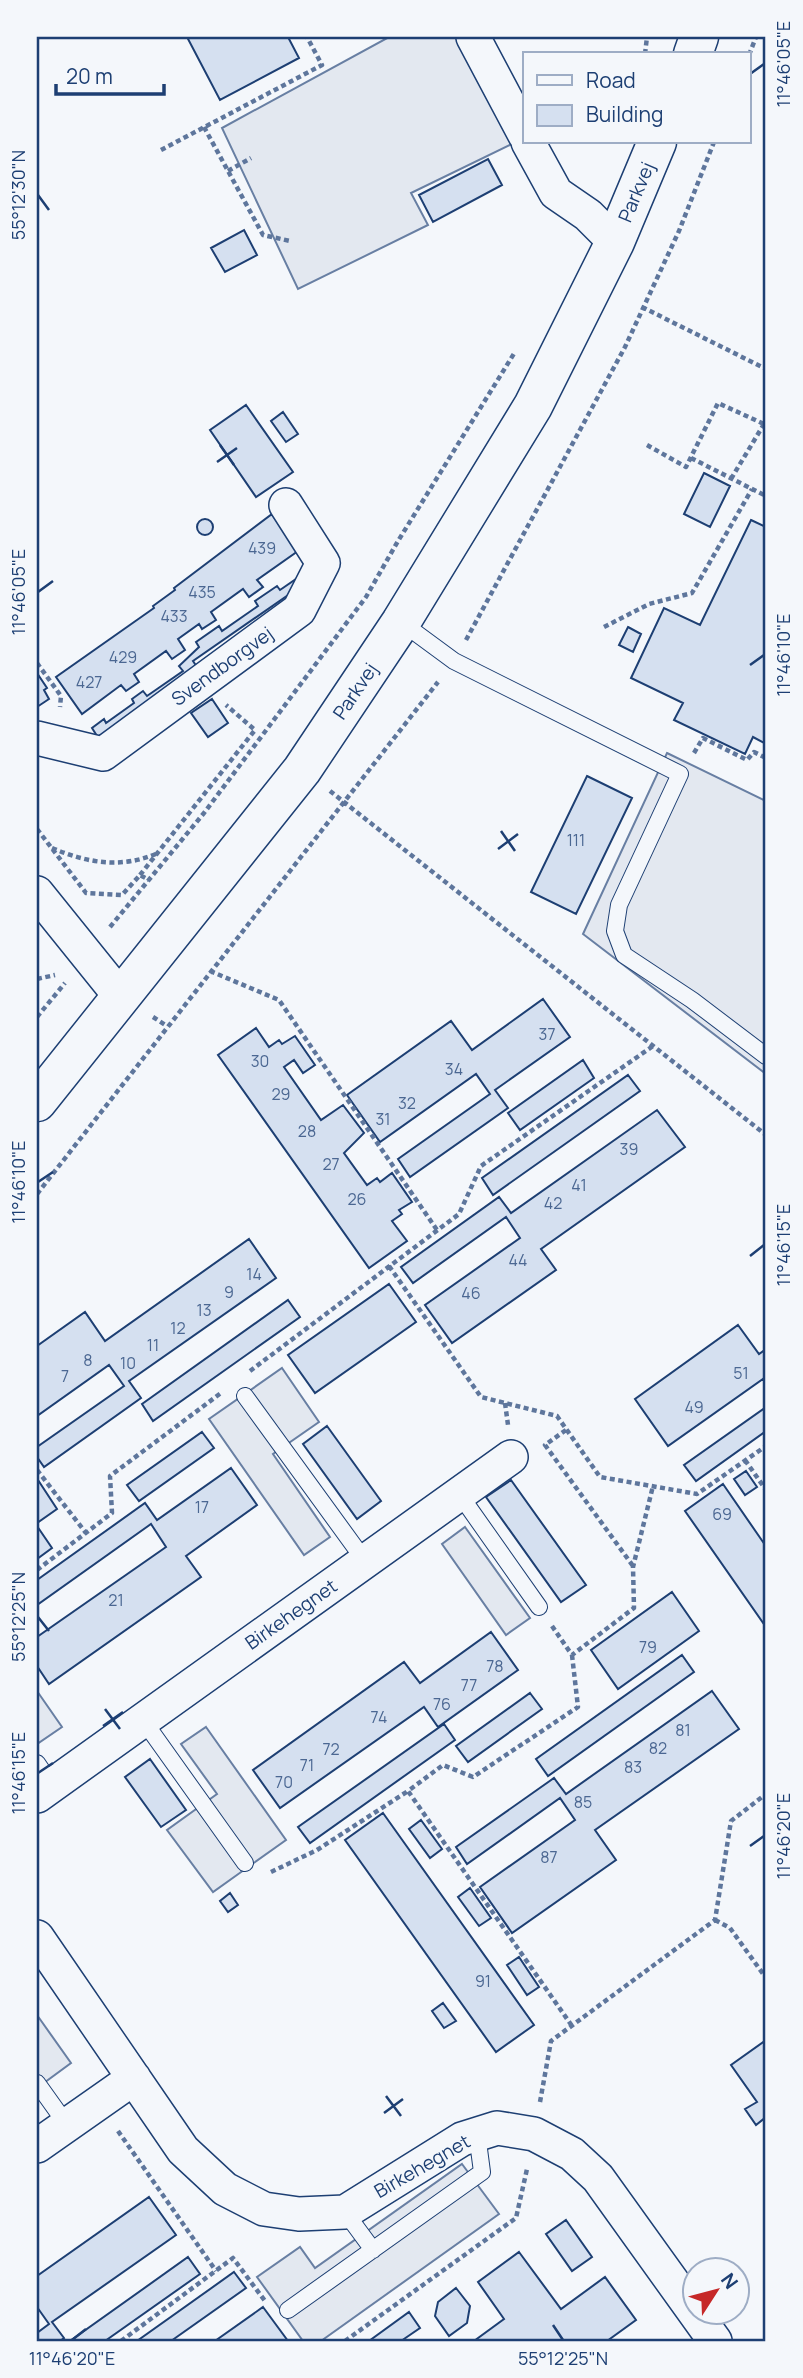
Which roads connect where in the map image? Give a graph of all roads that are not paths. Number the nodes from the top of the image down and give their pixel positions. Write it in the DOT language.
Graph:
graph roads {
  1 [pos="473,37"];
  2 [pos="523,131"];
  3 [pos="529,144"];
  4 [pos="656,144"];
  5 [pos="615,242"];
  6 [pos="285,505"];
  7 [pos="401,622"];
  8 [pos="46,741"];
  9 [pos="37,893"];
  10 [pos="120,996"];
  11 [pos="766,1056"];
  12 [pos="37,1102"];
  13 [pos="245,1396"];
  14 [pos="512,1457"];
  15 [pos="460,1495"];
  16 [pos="365,1562"];
  17 [pos="539,1607"];
  18 [pos="142,1720"];
  19 [pos="42,1781"];
  20 [pos="245,1863"];
  21 [pos="37,1937"];
  22 [pos="134,2078"];
  23 [pos="37,2083"];
  24 [pos="67,2125"];
  25 [pos="477,2134"];
  26 [pos="37,2146"];
  27 [pos="345,2212"];
  28 [pos="373,2250"];
  29 [pos="288,2310"];
  30 [pos="715,2341"];
  1 -- 2 [label="street"];
  3 -- 5 [label="street, Parkvej"];
  4 -- 5 [label="street, Parkvej"];
  5 -- 7 [label="street, Parkvej"];
  6 -- 8 [label="street, Svendborgvej"];
  7 -- 10 [label="street, Parkvej"];
  7 -- 11 [label="lane"];
  9 -- 10 [label="street"];
  10 -- 12 [label="street, Parkvej"];
  13 -- 16 [label="lane"];
  14 -- 15 [label="street, Birkehegnet"];
  15 -- 16 [label="street, Birkehegnet"];
  15 -- 17 [label="lane"];
  16 -- 18 [label="street, Birkehegnet"];
  18 -- 19 [label="street, Birkehegnet"];
  18 -- 20 [label="lane"];
  21 -- 22 [label="street, Birkehegnet"];
  22 -- 24 [label="street"];
  22 -- 27 [label="street, Birkehegnet"];
  23 -- 24 [label="lane"];
  24 -- 26 [label="street"];
  25 -- 27 [label="street, Birkehegnet"];
  25 -- 28 [label="lane"];
  25 -- 30 [label="street, Birkehegnet"];
  27 -- 28 [label="lane"];
  28 -- 29 [label="lane"];
}
